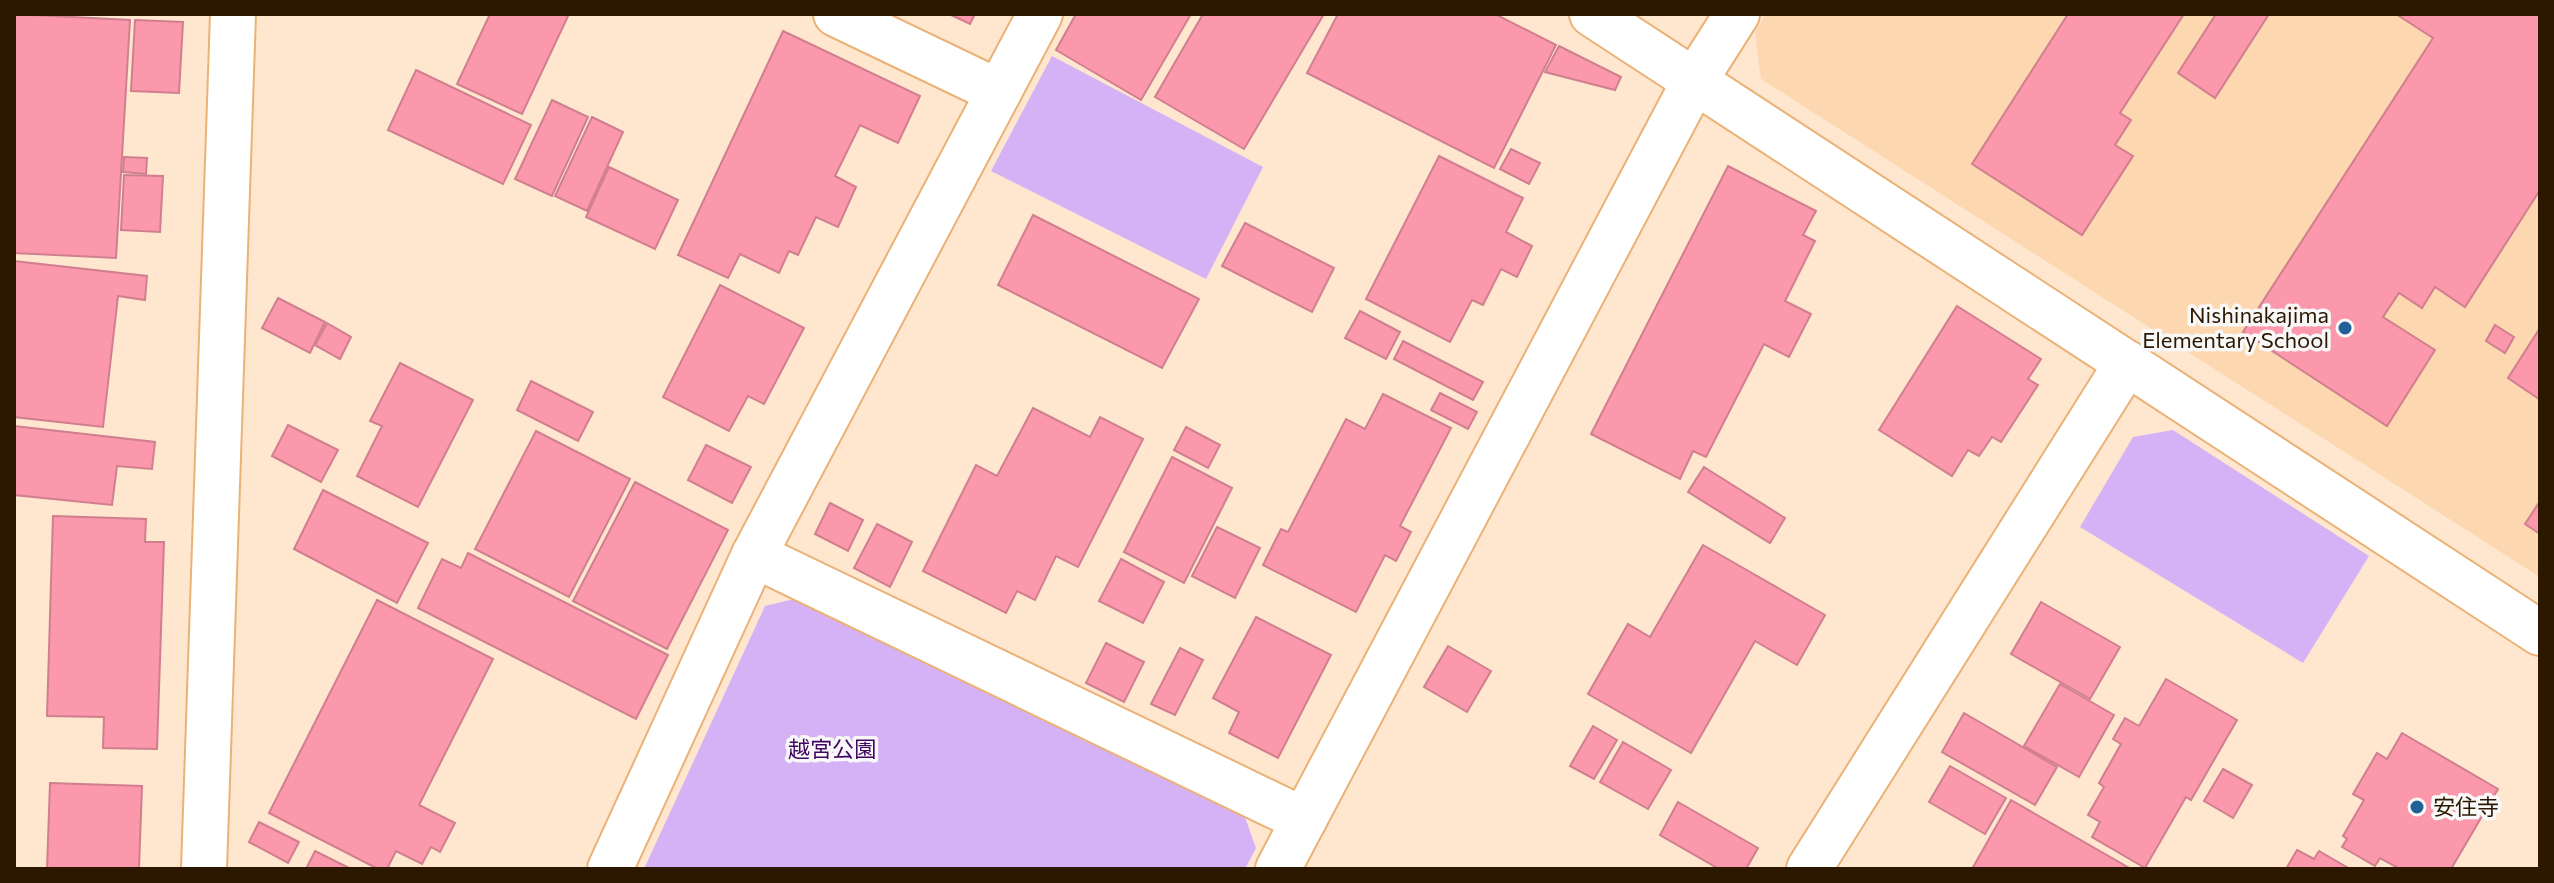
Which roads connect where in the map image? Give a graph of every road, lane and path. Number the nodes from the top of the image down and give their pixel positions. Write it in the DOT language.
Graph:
graph roads {
  1 [pos="233,14"];
  2 [pos="836,14"];
  3 [pos="1040,14"];
  4 [pos="1592,14"];
  5 [pos="1737,14"];
  6 [pos="1695,80"];
  7 [pos="999,92"];
  8 [pos="2127,363"];
  9 [pos="754,555"];
  10 [pos="2540,633"];
  11 [pos="1304,820"];
  12 [pos="204,869"];
  13 [pos="610,869"];
  14 [pos="1278,869"];
  15 [pos="1809,869"];
  1 -- 12 [label="street"];
  2 -- 7 [label="street"];
  3 -- 7 [label="street"];
  4 -- 6 [label="street"];
  5 -- 6 [label="street"];
  6 -- 8 [label="street"];
  6 -- 11 [label="street"];
  7 -- 9 [label="street"];
  8 -- 10 [label="street"];
  8 -- 15 [label="street"];
  9 -- 11 [label="street"];
  9 -- 13 [label="street"];
  11 -- 14 [label="street"];
}
